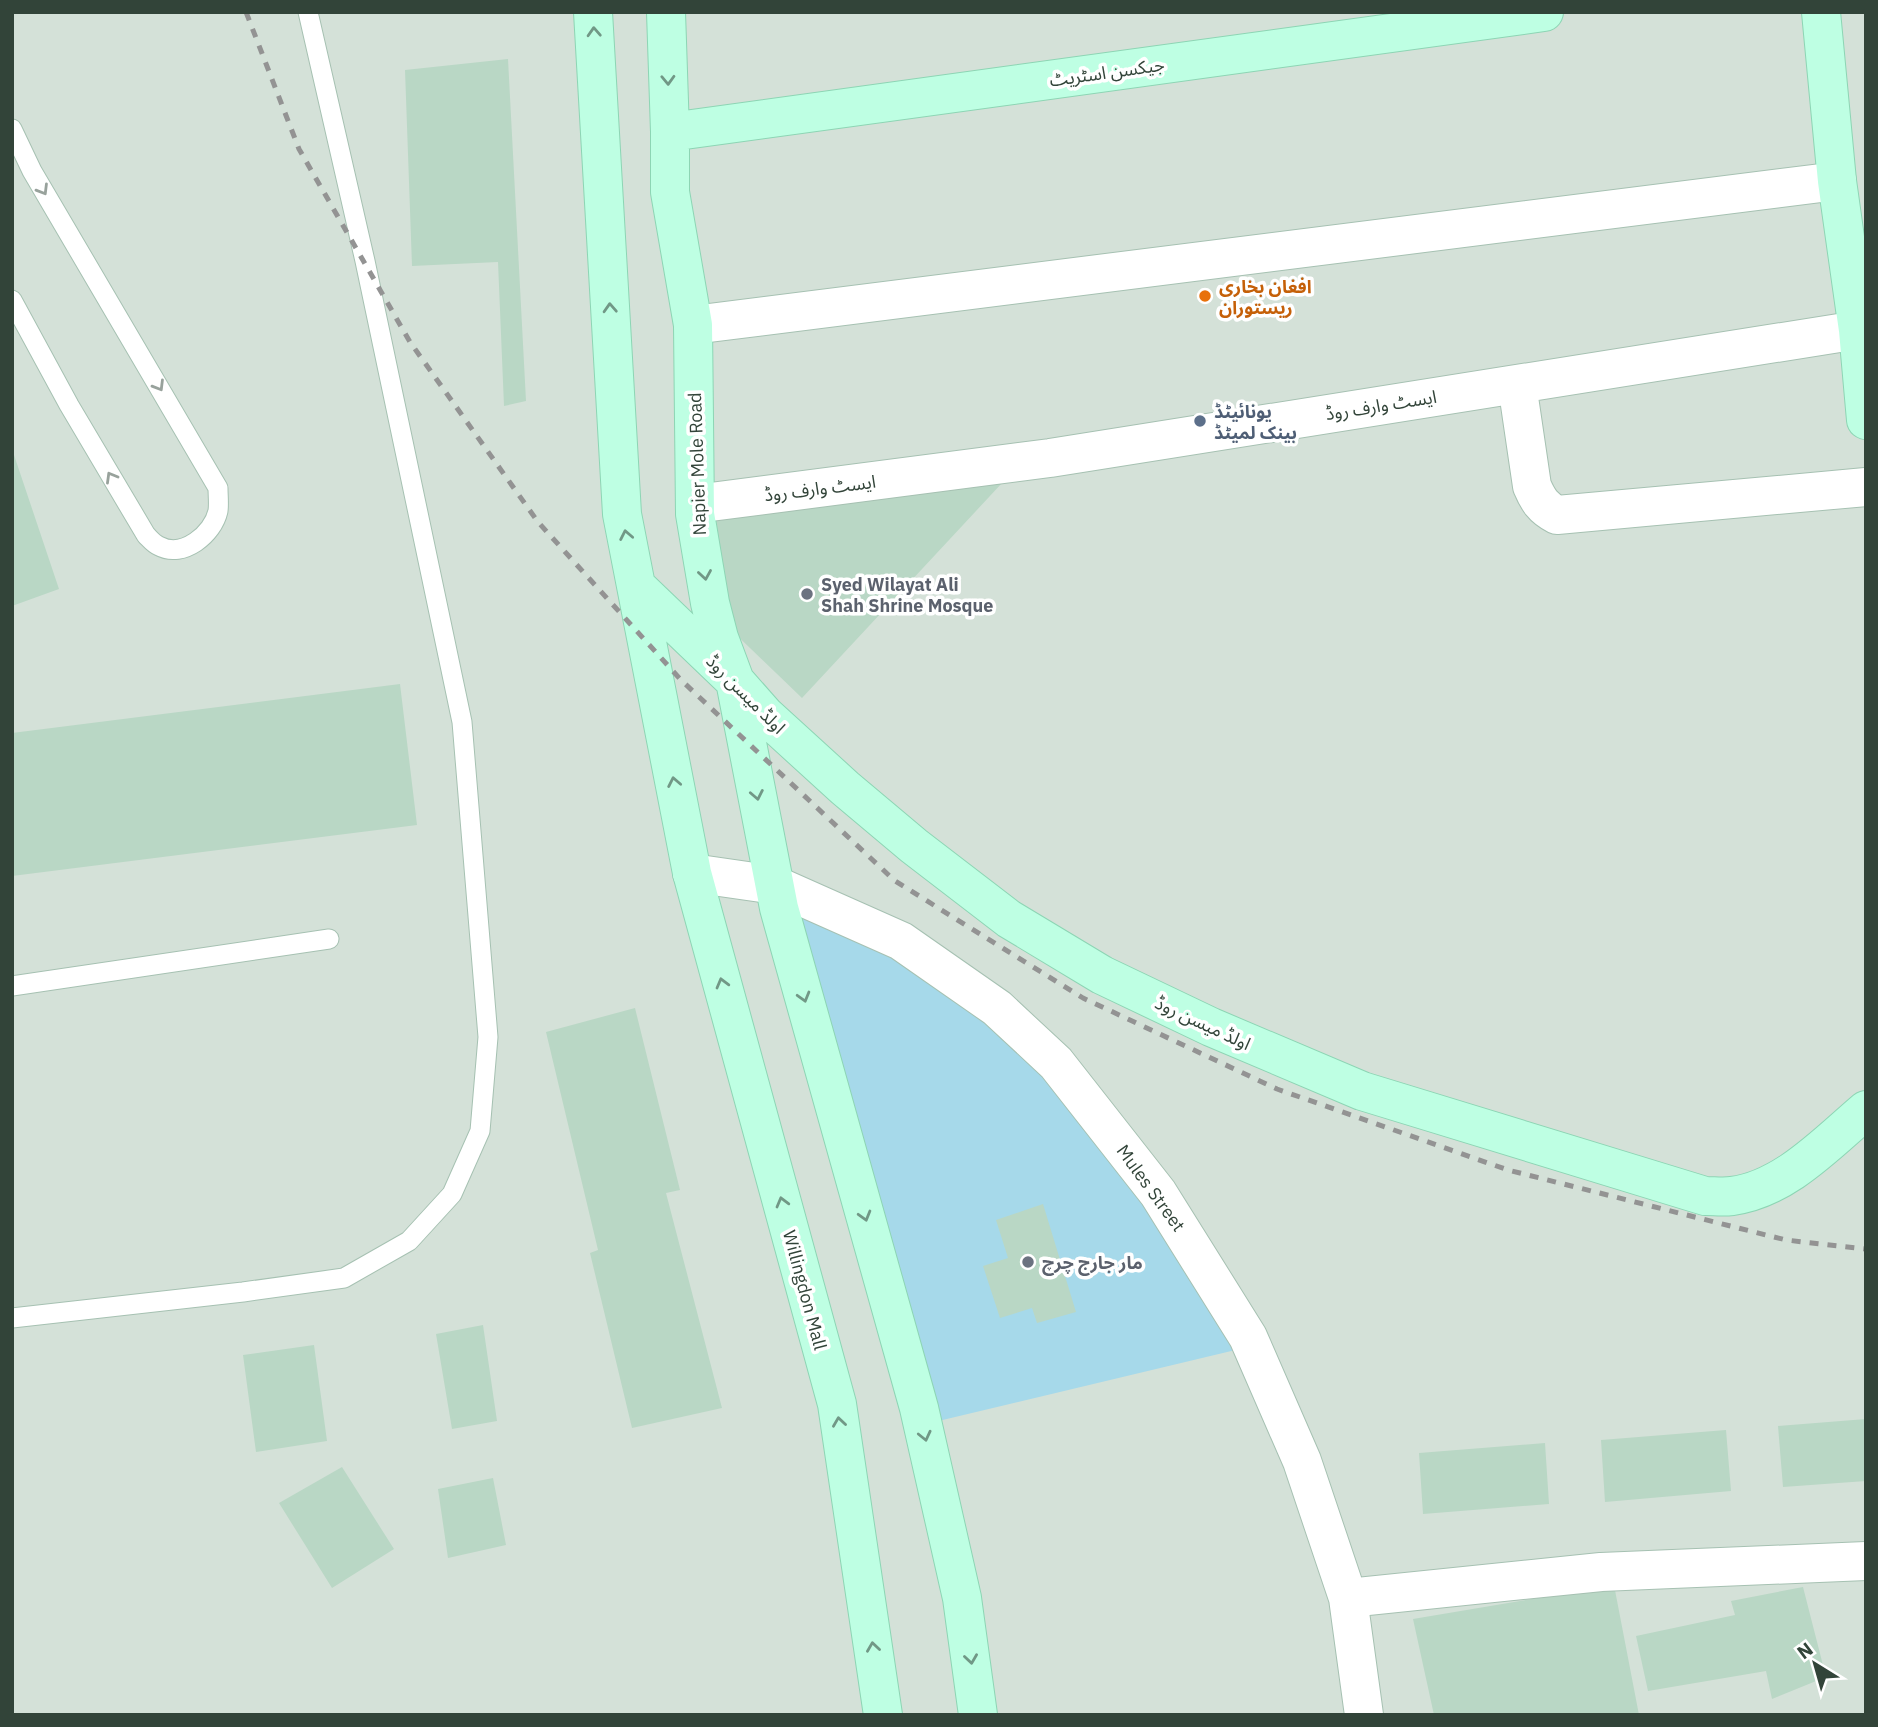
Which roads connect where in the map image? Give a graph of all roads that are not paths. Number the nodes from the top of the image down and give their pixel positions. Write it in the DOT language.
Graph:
graph roads {
  1 [pos="308,12"];
  2 [pos="593,12"];
  3 [pos="666,12"];
  4 [pos="1544,12"];
  5 [pos="1821,12"];
  6 [pos="12,129"];
  7 [pos="670,132"];
  8 [pos="1837,181"];
  9 [pos="12,300"];
  10 [pos="693,325"];
  11 [pos="1858,330"];
  12 [pos="1517,384"];
  13 [pos="1866,420"];
  14 [pos="1866,487"];
  15 [pos="695,504"];
  16 [pos="637,587"];
  17 [pos="735,681"];
  18 [pos="692,873"];
  19 [pos="777,896"];
  20 [pos="329,939"];
  21 [pos="12,986"];
  22 [pos="1866,1111"];
  23 [pos="12,1318"];
  24 [pos="1866,1561"];
  25 [pos="1348,1598"];
  26 [pos="883,1715"];
  27 [pos="978,1715"];
  28 [pos="1364,1715"];
  1 -- 23 [label="lane"];
  16 -- 2 [label="main road, one-way"];
  3 -- 7 [label="main road, Napier Mole Road, one-way"];
  4 -- 7 [label="main road, جیکسن اسٹریٹ"];
  5 -- 8 [label="main road"];
  6 -- 9 [label="lane, one-way"];
  7 -- 10 [label="main road, Napier Mole Road"];
  8 -- 10 [label="street"];
  8 -- 11 [label="main road"];
  10 -- 15 [label="main road, Napier Mole Road"];
  11 -- 12 [label="street, ایسٹ وارف روڈ"];
  11 -- 13 [label="main road"];
  12 -- 14 [label="street"];
  12 -- 15 [label="street, ایسٹ وارف روڈ"];
  15 -- 17 [label="main road, Napier Mole Road, one-way"];
  16 -- 17 [label="main road, اولڈ میسن روڈ"];
  18 -- 16 [label="main road, one-way"];
  17 -- 19 [label="main road, Napier Mole Road, one-way"];
  17 -- 22 [label="main road, اولڈ میسن روڈ"];
  18 -- 19 [label="street, Mules Street"];
  26 -- 18 [label="main road, Willingdon Mall, one-way"];
  19 -- 25 [label="street, Mules Street"];
  19 -- 27 [label="main road, one-way"];
  20 -- 21 [label="lane"];
  24 -- 25 [label="street"];
  25 -- 28 [label="street, Mules Street"];
}
